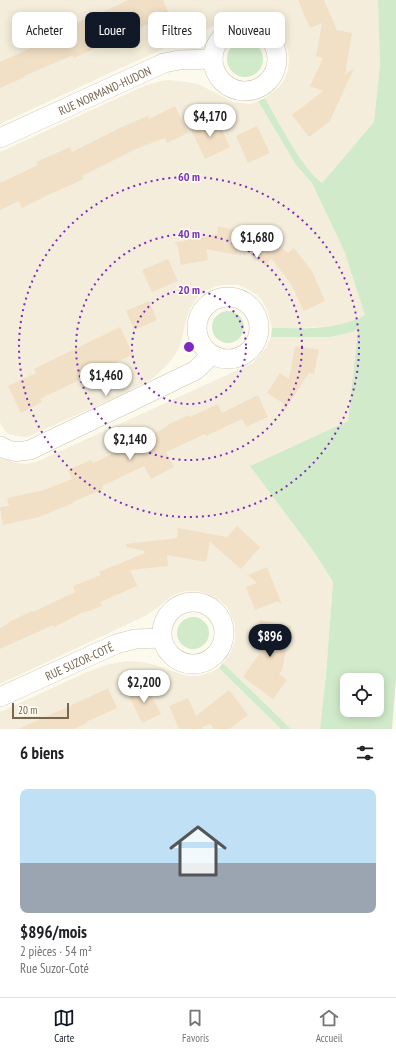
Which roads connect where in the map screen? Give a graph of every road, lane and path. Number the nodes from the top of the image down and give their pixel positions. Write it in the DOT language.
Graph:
graph roads {
  1 [pos="213,59"];
  2 [pos="0,138"];
  3 [pos="211,355"];
  4 [pos="0,446"];
  5 [pos="162,638"];
  6 [pos="0,697"];
  1 -- 2 [label="street, RUE NORMAND-HUDON"];
  3 -- 4 [label="street"];
  5 -- 6 [label="street, RUE SUZOR-COTÉ"];
}
